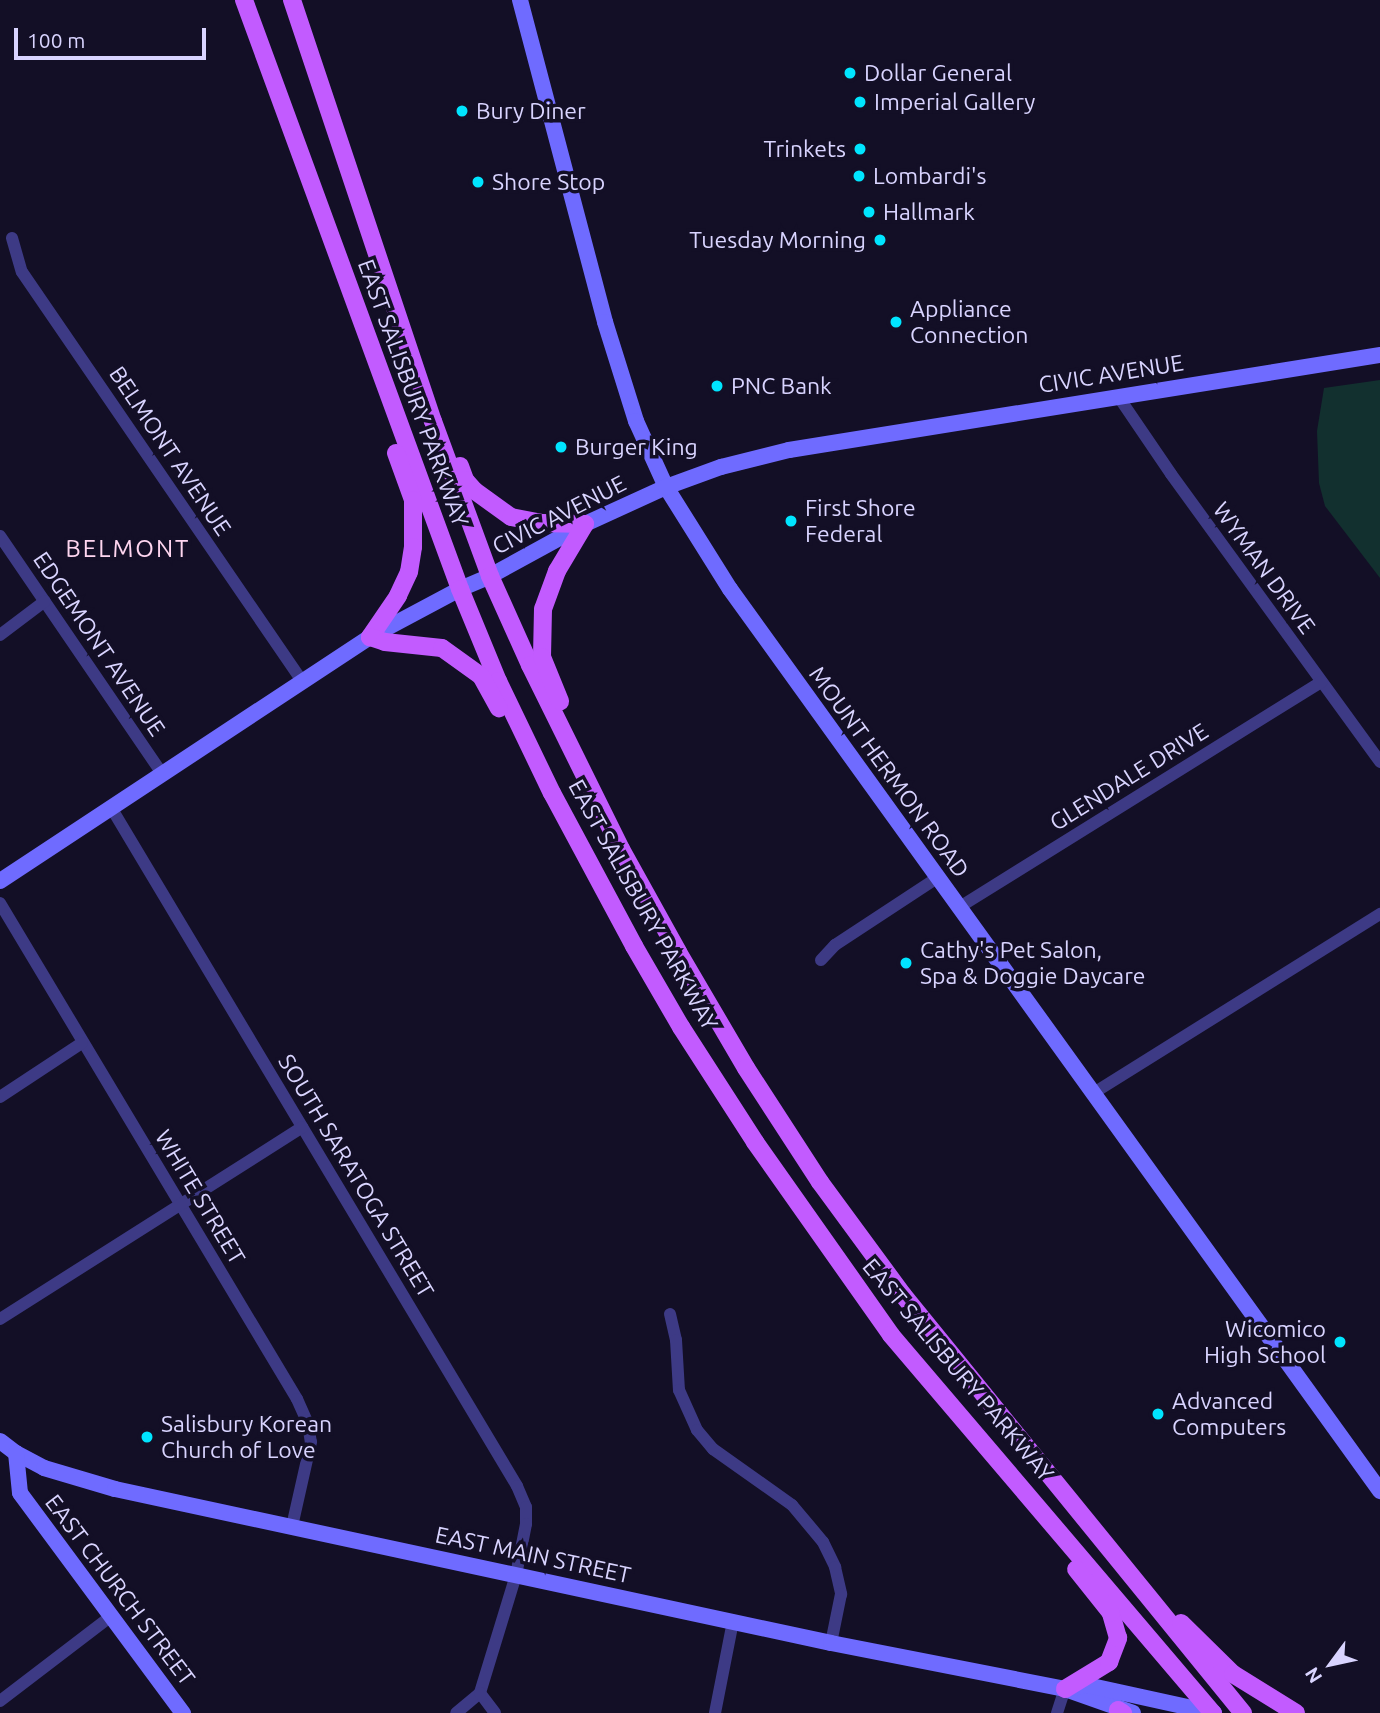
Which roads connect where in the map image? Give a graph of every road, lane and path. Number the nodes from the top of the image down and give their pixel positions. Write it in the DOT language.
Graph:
graph roads {
  1 [pos="244,0"];
  2 [pos="292,0"];
  3 [pos="520,0"];
  4 [pos="12,238"];
  5 [pos="344,277"];
  6 [pos="394,307"];
  7 [pos="1380,355"];
  8 [pos="1118,396"];
  9 [pos="666,487"];
  10 [pos="585,524"];
  11 [pos="0,536"];
  12 [pos="490,576"];
  13 [pos="460,589"];
  14 [pos="45,601"];
  15 [pos="0,635"];
  16 [pos="370,637"];
  17 [pos="303,682"];
  18 [pos="1321,682"];
  19 [pos="1380,762"];
  20 [pos="163,775"];
  21 [pos="552,793"];
  22 [pos="112,809"];
  23 [pos="621,849"];
  24 [pos="937,878"];
  25 [pos="0,881"];
  26 [pos="0,903"];
  27 [pos="958,908"];
  28 [pos="1380,914"];
  29 [pos="821,960"];
  30 [pos="82,1043"];
  31 [pos="1092,1094"];
  32 [pos="0,1097"];
  33 [pos="302,1127"];
  34 [pos="181,1205"];
  35 [pos="670,1314"];
  36 [pos="0,1319"];
  37 [pos="0,1441"];
  38 [pos="16,1453"];
  39 [pos="1380,1491"];
  40 [pos="1043,1511"];
  41 [pos="292,1526"];
  42 [pos="516,1575"];
  43 [pos="1154,1600"];
  44 [pos="110,1617"];
  45 [pos="733,1621"];
  46 [pos="831,1643"];
  47 [pos="1065,1689"];
  48 [pos="480,1693"];
  49 [pos="0,1701"];
  50 [pos="1125,1712"];
  51 [pos="183,1713"];
  52 [pos="456,1713"];
  53 [pos="495,1713"];
  54 [pos="715,1713"];
  55 [pos="1057,1713"];
  56 [pos="1213,1713"];
  57 [pos="1243,1713"];
  58 [pos="1296,1713"];
  1 -- 5 [label="main road, EAST SALISBURY PARKWAY"];
  2 -- 6 [label="main road, EAST SALISBURY PARKWAY"];
  3 -- 9 [label="main road, MOUNT HERMON ROAD"];
  4 -- 17 [label="street, BELMONT AVENUE"];
  5 -- 13 [label="main road, EAST SALISBURY PARKWAY"];
  5 -- 16 [label="main road"];
  6 -- 10 [label="main road"];
  6 -- 12 [label="main road, EAST SALISBURY PARKWAY"];
  7 -- 8 [label="main road, CIVIC AVENUE"];
  8 -- 9 [label="main road, CIVIC AVENUE"];
  8 -- 18 [label="street, WYMAN DRIVE"];
  9 -- 10 [label="main road, CIVIC AVENUE"];
  9 -- 24 [label="main road, MOUNT HERMON ROAD"];
  10 -- 12 [label="main road, CIVIC AVENUE"];
  10 -- 23 [label="main road"];
  11 -- 14 [label="street, EDGEMONT AVENUE"];
  12 -- 13 [label="main road, CIVIC AVENUE"];
  12 -- 23 [label="main road, EAST SALISBURY PARKWAY"];
  13 -- 16 [label="main road, CIVIC AVENUE"];
  13 -- 21 [label="main road, EAST SALISBURY PARKWAY"];
  14 -- 15 [label="street"];
  14 -- 20 [label="street, EDGEMONT AVENUE"];
  16 -- 17 [label="main road, CIVIC AVENUE"];
  16 -- 21 [label="main road"];
  17 -- 20 [label="main road, CIVIC AVENUE"];
  18 -- 19 [label="street, WYMAN DRIVE"];
  18 -- 27 [label="street, GLENDALE DRIVE"];
  20 -- 22 [label="main road, CIVIC AVENUE"];
  21 -- 40 [label="main road, EAST SALISBURY PARKWAY"];
  22 -- 25 [label="main road, CIVIC AVENUE"];
  22 -- 33 [label="street, SOUTH SARATOGA STREET"];
  23 -- 43 [label="main road, EAST SALISBURY PARKWAY"];
  24 -- 27 [label="main road, MOUNT HERMON ROAD"];
  24 -- 29 [label="street"];
  26 -- 30 [label="street, WHITE STREET"];
  27 -- 31 [label="main road, MOUNT HERMON ROAD"];
  28 -- 31 [label="street"];
  30 -- 32 [label="street"];
  30 -- 34 [label="street, WHITE STREET"];
  31 -- 39 [label="main road, MOUNT HERMON ROAD"];
  33 -- 34 [label="street"];
  33 -- 42 [label="street, SOUTH SARATOGA STREET"];
  34 -- 36 [label="street"];
  34 -- 41 [label="street, WHITE STREET"];
  35 -- 46 [label="street"];
  37 -- 38 [label="main road, EAST MAIN STREET"];
  38 -- 41 [label="main road, EAST MAIN STREET"];
  38 -- 44 [label="main road, EAST CHURCH STREET"];
  40 -- 47 [label="main road"];
  40 -- 56 [label="main road, EAST SALISBURY PARKWAY"];
  41 -- 42 [label="main road, EAST MAIN STREET"];
  42 -- 45 [label="main road, EAST MAIN STREET"];
  42 -- 48 [label="street, SOUTH SARATOGA STREET"];
  43 -- 57 [label="main road, EAST SALISBURY PARKWAY"];
  43 -- 58 [label="main road"];
  44 -- 49 [label="street"];
  44 -- 51 [label="main road, EAST CHURCH STREET"];
  45 -- 46 [label="main road, EAST MAIN STREET"];
  45 -- 54 [label="street"];
  46 -- 47 [label="main road, EAST MAIN STREET"];
  47 -- 50 [label="main road, EAST MAIN STREET"];
  47 -- 55 [label="street"];
  47 -- 56 [label="main road, EAST MAIN STREET"];
  48 -- 52 [label="street"];
  48 -- 53 [label="street"];
}
